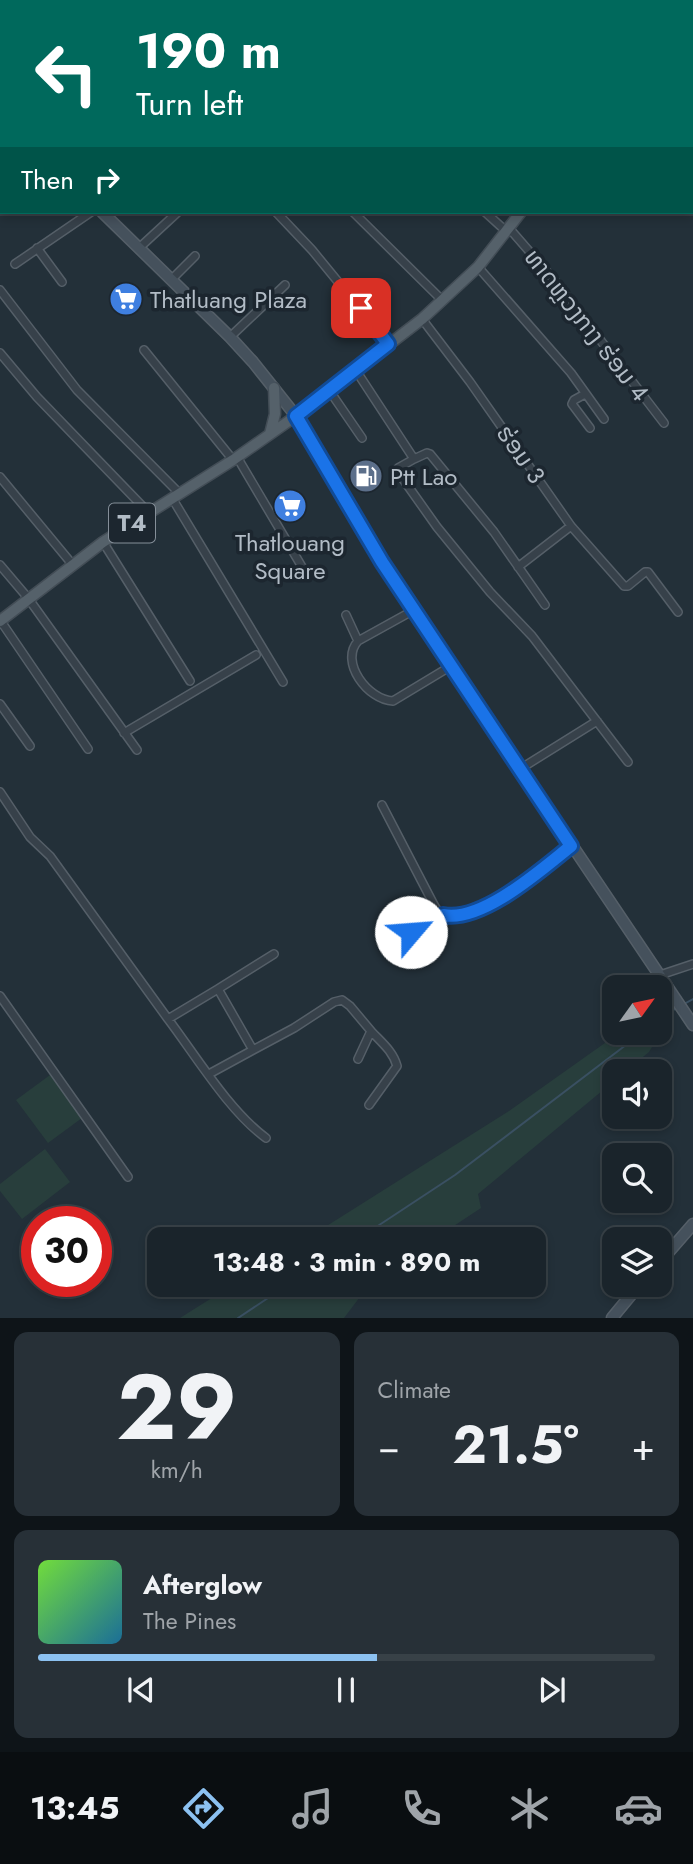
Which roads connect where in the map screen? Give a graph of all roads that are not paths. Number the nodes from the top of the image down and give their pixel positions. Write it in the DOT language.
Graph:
graph roads {
  1 [pos="88,214"];
  2 [pos="104,214"];
  3 [pos="176,214"];
  4 [pos="278,214"];
  5 [pos="355,214"];
  6 [pos="488,214"];
  7 [pos="520,214"];
  8 [pos="508,230"];
  9 [pos="37,248"];
  10 [pos="139,248"];
  11 [pos="195,256"];
  12 [pos="15,264"];
  13 [pos="478,267"];
  14 [pos="171,280"];
  15 [pos="62,282"];
  16 [pos="285,285"];
  17 [pos="0,290"];
  18 [pos="443,302"];
  19 [pos="422,319"];
  20 [pos="230,337"];
  21 [pos="388,344"];
  22 [pos="144,350"];
  23 [pos="0,353"];
  24 [pos="355,369"];
  25 [pos="274,388"];
  26 [pos="329,390"];
  27 [pos="585,394"];
  28 [pos="296,416"];
  29 [pos="604,419"];
  30 [pos="664,423"];
  31 [pos="590,428"];
  32 [pos="270,434"];
  33 [pos="362,438"];
  34 [pos="235,458"];
  35 [pos="414,459"];
  36 [pos="0,477"];
  37 [pos="176,496"];
  38 [pos="149,513"];
  39 [pos="571,526"];
  40 [pos="103,542"];
  41 [pos="72,564"];
  42 [pos="0,565"];
  43 [pos="518,568"];
  44 [pos="305,572"];
  45 [pos="28,598"];
  46 [pos="545,605"];
  47 [pos="414,610"];
  48 [pos="678,612"];
  49 [pos="346,615"];
  50 [pos="0,620"];
  51 [pos="358,641"];
  52 [pos="256,655"];
  53 [pos="451,666"];
  54 [pos="190,681"];
  55 [pos="283,682"];
  56 [pos="0,704"];
  57 [pos="597,721"];
  58 [pos="124,733"];
  59 [pos="30,746"];
  60 [pos="88,749"];
  61 [pos="137,750"];
  62 [pos="628,762"];
  63 [pos="520,769"];
  64 [pos="0,792"];
  65 [pos="382,805"];
  66 [pos="571,846"];
  67 [pos="443,915"];
  68 [pos="411,932"];
  69 [pos="274,954"];
  70 [pos="693,964"];
  71 [pos="660,975"];
  72 [pos="218,989"];
  73 [pos="672,993"];
  74 [pos="0,996"];
  75 [pos="168,1019"];
  76 [pos="692,1024"];
  77 [pos="371,1031"];
  78 [pos="253,1050"];
  79 [pos="358,1059"];
  80 [pos="209,1074"];
  81 [pos="369,1105"];
  82 [pos="266,1138"];
  83 [pos="128,1177"];
  84 [pos="693,1224"];
  85 [pos="672,1248"];
  86 [pos="629,1297"];
  87 [pos="611,1318"];
  1 -- 9 [label="street"];
  2 -- 10 [label="main road"];
  3 -- 10 [label="street"];
  4 -- 21 [label="street"];
  5 -- 18 [label="street"];
  6 -- 8 [label="street, ທາດຫຼວງກາງ ຮ່ອມ 4"];
  7 -- 8 [label="main road, T4"];
  8 -- 13 [label="main road, T4"];
  8 -- 30 [label="street, ທາດຫຼວງກາງ ຮ່ອມ 4"];
  9 -- 12 [label="street"];
  9 -- 15 [label="street"];
  10 -- 14 [label="main road"];
  11 -- 14 [label="street"];
  13 -- 18 [label="main road, T4"];
  13 -- 27 [label="street"];
  14 -- 20 [label="main road"];
  16 -- 20 [label="street"];
  17 -- 37 [label="street"];
  18 -- 19 [label="main road, T4"];
  19 -- 21 [label="main road, T4"];
  19 -- 39 [label="street, ຮ່ອມ 3"];
  20 -- 25 [label="main road"];
  21 -- 24 [label="main road, T4"];
  22 -- 34 [label="street"];
  23 -- 38 [label="street"];
  24 -- 26 [label="main road, T4"];
  24 -- 35 [label="street"];
  25 -- 28 [label="main road"];
  25 -- 32 [label="main road"];
  26 -- 28 [label="main road, T4"];
  26 -- 33 [label="street"];
  27 -- 29 [label="street"];
  27 -- 31 [label="street"];
  28 -- 32 [label="main road, T4"];
  28 -- 47 [label="main road"];
  32 -- 34 [label="main road, T4"];
  34 -- 37 [label="main road, T4"];
  34 -- 44 [label="street"];
  35 -- 43 [label="street"];
  35 -- 57 [label="street"];
  36 -- 41 [label="street"];
  37 -- 38 [label="main road, T4"];
  37 -- 55 [label="street"];
  38 -- 40 [label="main road, T4"];
  39 -- 43 [label="street"];
  39 -- 48 [label="street, ຮ່ອມ 3"];
  40 -- 41 [label="main road, T4"];
  40 -- 54 [label="street"];
  41 -- 45 [label="main road, T4"];
  42 -- 45 [label="street"];
  43 -- 46 [label="street"];
  45 -- 50 [label="main road, T4"];
  45 -- 58 [label="street"];
  47 -- 51 [label="street"];
  47 -- 53 [label="main road"];
  49 -- 51 [label="street"];
  50 -- 60 [label="street"];
  51 -- 53 [label="street"];
  52 -- 58 [label="street"];
  53 -- 63 [label="main road"];
  56 -- 59 [label="street"];
  57 -- 62 [label="street"];
  57 -- 63 [label="street"];
  58 -- 61 [label="street"];
  63 -- 66 [label="main road"];
  64 -- 75 [label="street"];
  65 -- 67 [label="street"];
  66 -- 67 [label="street"];
  66 -- 71 [label="main road"];
  67 -- 68 [label="street"];
  69 -- 72 [label="street"];
  70 -- 71 [label="street"];
  72 -- 75 [label="street"];
  72 -- 78 [label="street"];
  73 -- 76 [label="main road"];
  74 -- 83 [label="street"];
  75 -- 80 [label="street"];
  77 -- 78 [label="street"];
  77 -- 79 [label="street"];
  77 -- 81 [label="street"];
  78 -- 80 [label="street"];
  80 -- 82 [label="street"];
  84 -- 85 [label="main road"];
  86 -- 87 [label="main road"];
}
